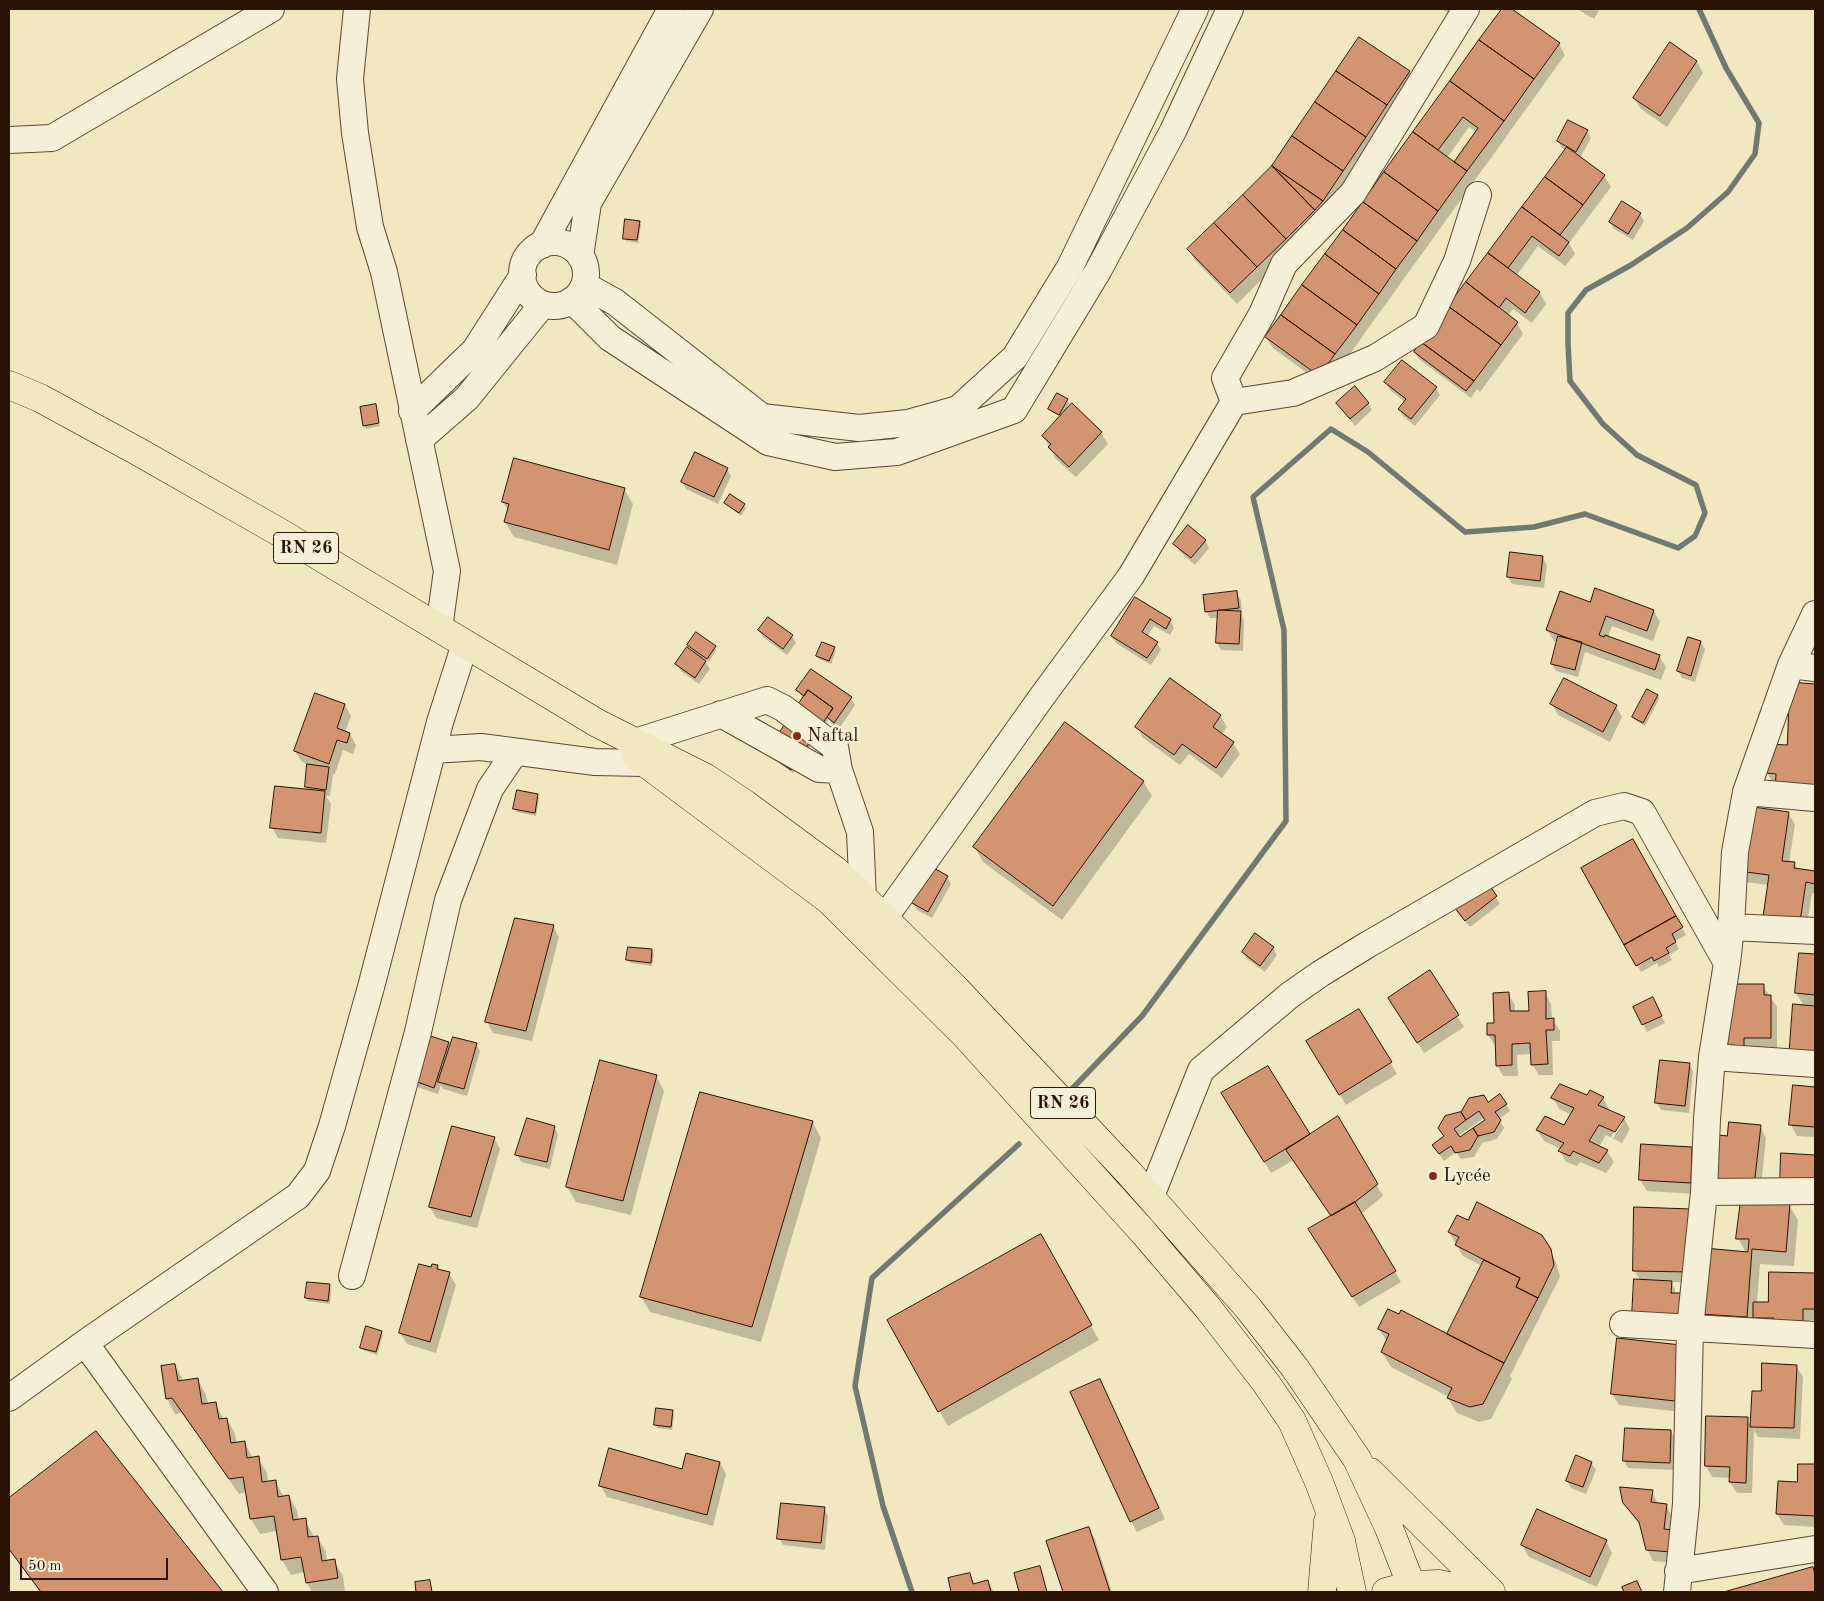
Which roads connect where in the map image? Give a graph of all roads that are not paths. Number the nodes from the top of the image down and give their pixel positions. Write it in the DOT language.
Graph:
graph roads {
  1 [pos="271,9"];
  2 [pos="357,9"];
  3 [pos="671,9"];
  4 [pos="700,9"];
  5 [pos="1195,9"];
  6 [pos="1230,9"];
  7 [pos="1466,9"];
  8 [pos="9,140"];
  9 [pos="1478,195"];
  10 [pos="542,245"];
  11 [pos="580,256"];
  12 [pos="523,275"];
  13 [pos="578,293"];
  14 [pos="543,304"];
  15 [pos="9,386"];
  16 [pos="1234,402"];
  17 [pos="412,411"];
  18 [pos="418,440"];
  19 [pos="1815,614"];
  20 [pos="439,628"];
  21 [pos="465,644"];
  22 [pos="1803,666"];
  23 [pos="720,714"];
  24 [pos="433,750"];
  25 [pos="514,752"];
  26 [pos="640,753"];
  27 [pos="839,770"];
  28 [pos="1746,792"];
  29 [pos="1815,798"];
  30 [pos="863,899"];
  31 [pos="883,920"];
  32 [pos="1731,928"];
  33 [pos="1815,931"];
  34 [pos="1727,964"];
  35 [pos="1712,1057"];
  36 [pos="1815,1064"];
  37 [pos="1815,1191"];
  38 [pos="1704,1192"];
  39 [pos="1151,1196"];
  40 [pos="352,1276"];
  41 [pos="1623,1324"];
  42 [pos="1690,1328"];
  43 [pos="1815,1335"];
  44 [pos="85,1343"];
  45 [pos="9,1398"];
  46 [pos="1357,1459"];
  47 [pos="1330,1509"];
  48 [pos="1815,1549"];
  49 [pos="1678,1582"];
  50 [pos="1413,1588"];
  51 [pos="265,1592"];
  52 [pos="1322,1592"];
  53 [pos="1352,1592"];
  54 [pos="1386,1592"];
  55 [pos="1475,1592"];
  56 [pos="1491,1592"];
  1 -- 8 [label="street"];
  2 -- 17 [label="street"];
  3 -- 10 [label="street"];
  4 -- 11 [label="street"];
  5 -- 13 [label="street"];
  6 -- 13 [label="street"];
  7 -- 16 [label="street"];
  9 -- 16 [label="street"];
  10 -- 11 [label="street"];
  10 -- 12 [label="street"];
  11 -- 13 [label="street"];
  12 -- 14 [label="street"];
  12 -- 17 [label="street"];
  13 -- 14 [label="street"];
  14 -- 18 [label="street"];
  15 -- 20 [label="main road, RN 26"];
  16 -- 31 [label="street"];
  17 -- 18 [label="street"];
  18 -- 20 [label="street"];
  19 -- 22 [label="street"];
  20 -- 21 [label="main road, RN 26"];
  21 -- 24 [label="street"];
  21 -- 26 [label="main road, RN 26"];
  22 -- 28 [label="street"];
  23 -- 26 [label="street"];
  23 -- 27 [label="street"];
  23 -- 27 [label="street"];
  24 -- 25 [label="street"];
  24 -- 44 [label="street"];
  25 -- 26 [label="street"];
  25 -- 40 [label="street"];
  26 -- 30 [label="main road, RN 26"];
  26 -- 47 [label="main road, RN 26"];
  27 -- 30 [label="street"];
  28 -- 29 [label="street"];
  28 -- 32 [label="street"];
  30 -- 31 [label="main road, RN 26"];
  31 -- 39 [label="main road, RN 26"];
  32 -- 33 [label="street"];
  32 -- 34 [label="street"];
  34 -- 35 [label="street"];
  34 -- 39 [label="street"];
  35 -- 36 [label="street"];
  35 -- 38 [label="street"];
  37 -- 38 [label="street"];
  38 -- 42 [label="street"];
  39 -- 46 [label="main road, RN 26"];
  41 -- 42 [label="street"];
  42 -- 43 [label="street"];
  42 -- 49 [label="street"];
  44 -- 45 [label="street"];
  44 -- 51 [label="street"];
  46 -- 50 [label="main road, RN 26"];
  46 -- 56 [label="main road"];
  47 -- 52 [label="main road"];
  47 -- 53 [label="main road, RN 26"];
  48 -- 49 [label="street"];
  50 -- 54 [label="main road"];
  50 -- 55 [label="main road"];
}
